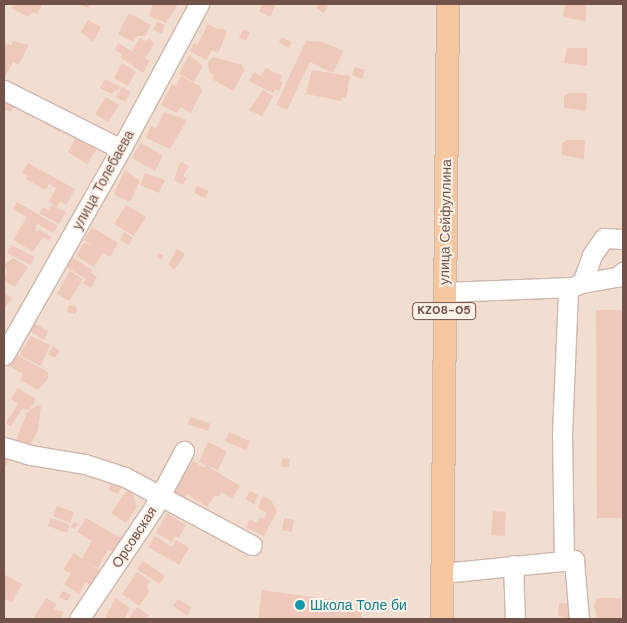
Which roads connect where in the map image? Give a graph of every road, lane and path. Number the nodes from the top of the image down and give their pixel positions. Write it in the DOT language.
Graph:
graph roads {
  1 [pos="199,4"];
  2 [pos="448,4"];
  3 [pos="4,90"];
  4 [pos="121,150"];
  5 [pos="623,239"];
  6 [pos="621,278"];
  7 [pos="575,285"];
  8 [pos="444,292"];
  9 [pos="4,355"];
  10 [pos="4,447"];
  11 [pos="184,451"];
  12 [pos="161,494"];
  13 [pos="252,545"];
  14 [pos="564,561"];
  15 [pos="514,565"];
  16 [pos="443,573"];
  17 [pos="78,619"];
  18 [pos="442,619"];
  19 [pos="515,619"];
  20 [pos="579,619"];
  1 -- 4 [label="street, улица Толебаева"];
  2 -- 8 [label="main road, улица Сейфуллина / KZ08-05"];
  3 -- 4 [label="street"];
  4 -- 9 [label="street, улица Толебаева"];
  5 -- 7 [label="street"];
  6 -- 7 [label="street"];
  7 -- 8 [label="street"];
  7 -- 14 [label="street"];
  8 -- 16 [label="main road, улица Сейфуллина / KZ08-05"];
  10 -- 12 [label="street"];
  11 -- 12 [label="street, Орсовская"];
  12 -- 13 [label="street"];
  12 -- 17 [label="street, Орсовская"];
  14 -- 15 [label="street"];
  14 -- 20 [label="street"];
  15 -- 16 [label="street"];
  15 -- 19 [label="street"];
  16 -- 18 [label="main road, улица Сейфуллина / KZ08-05"];
}
